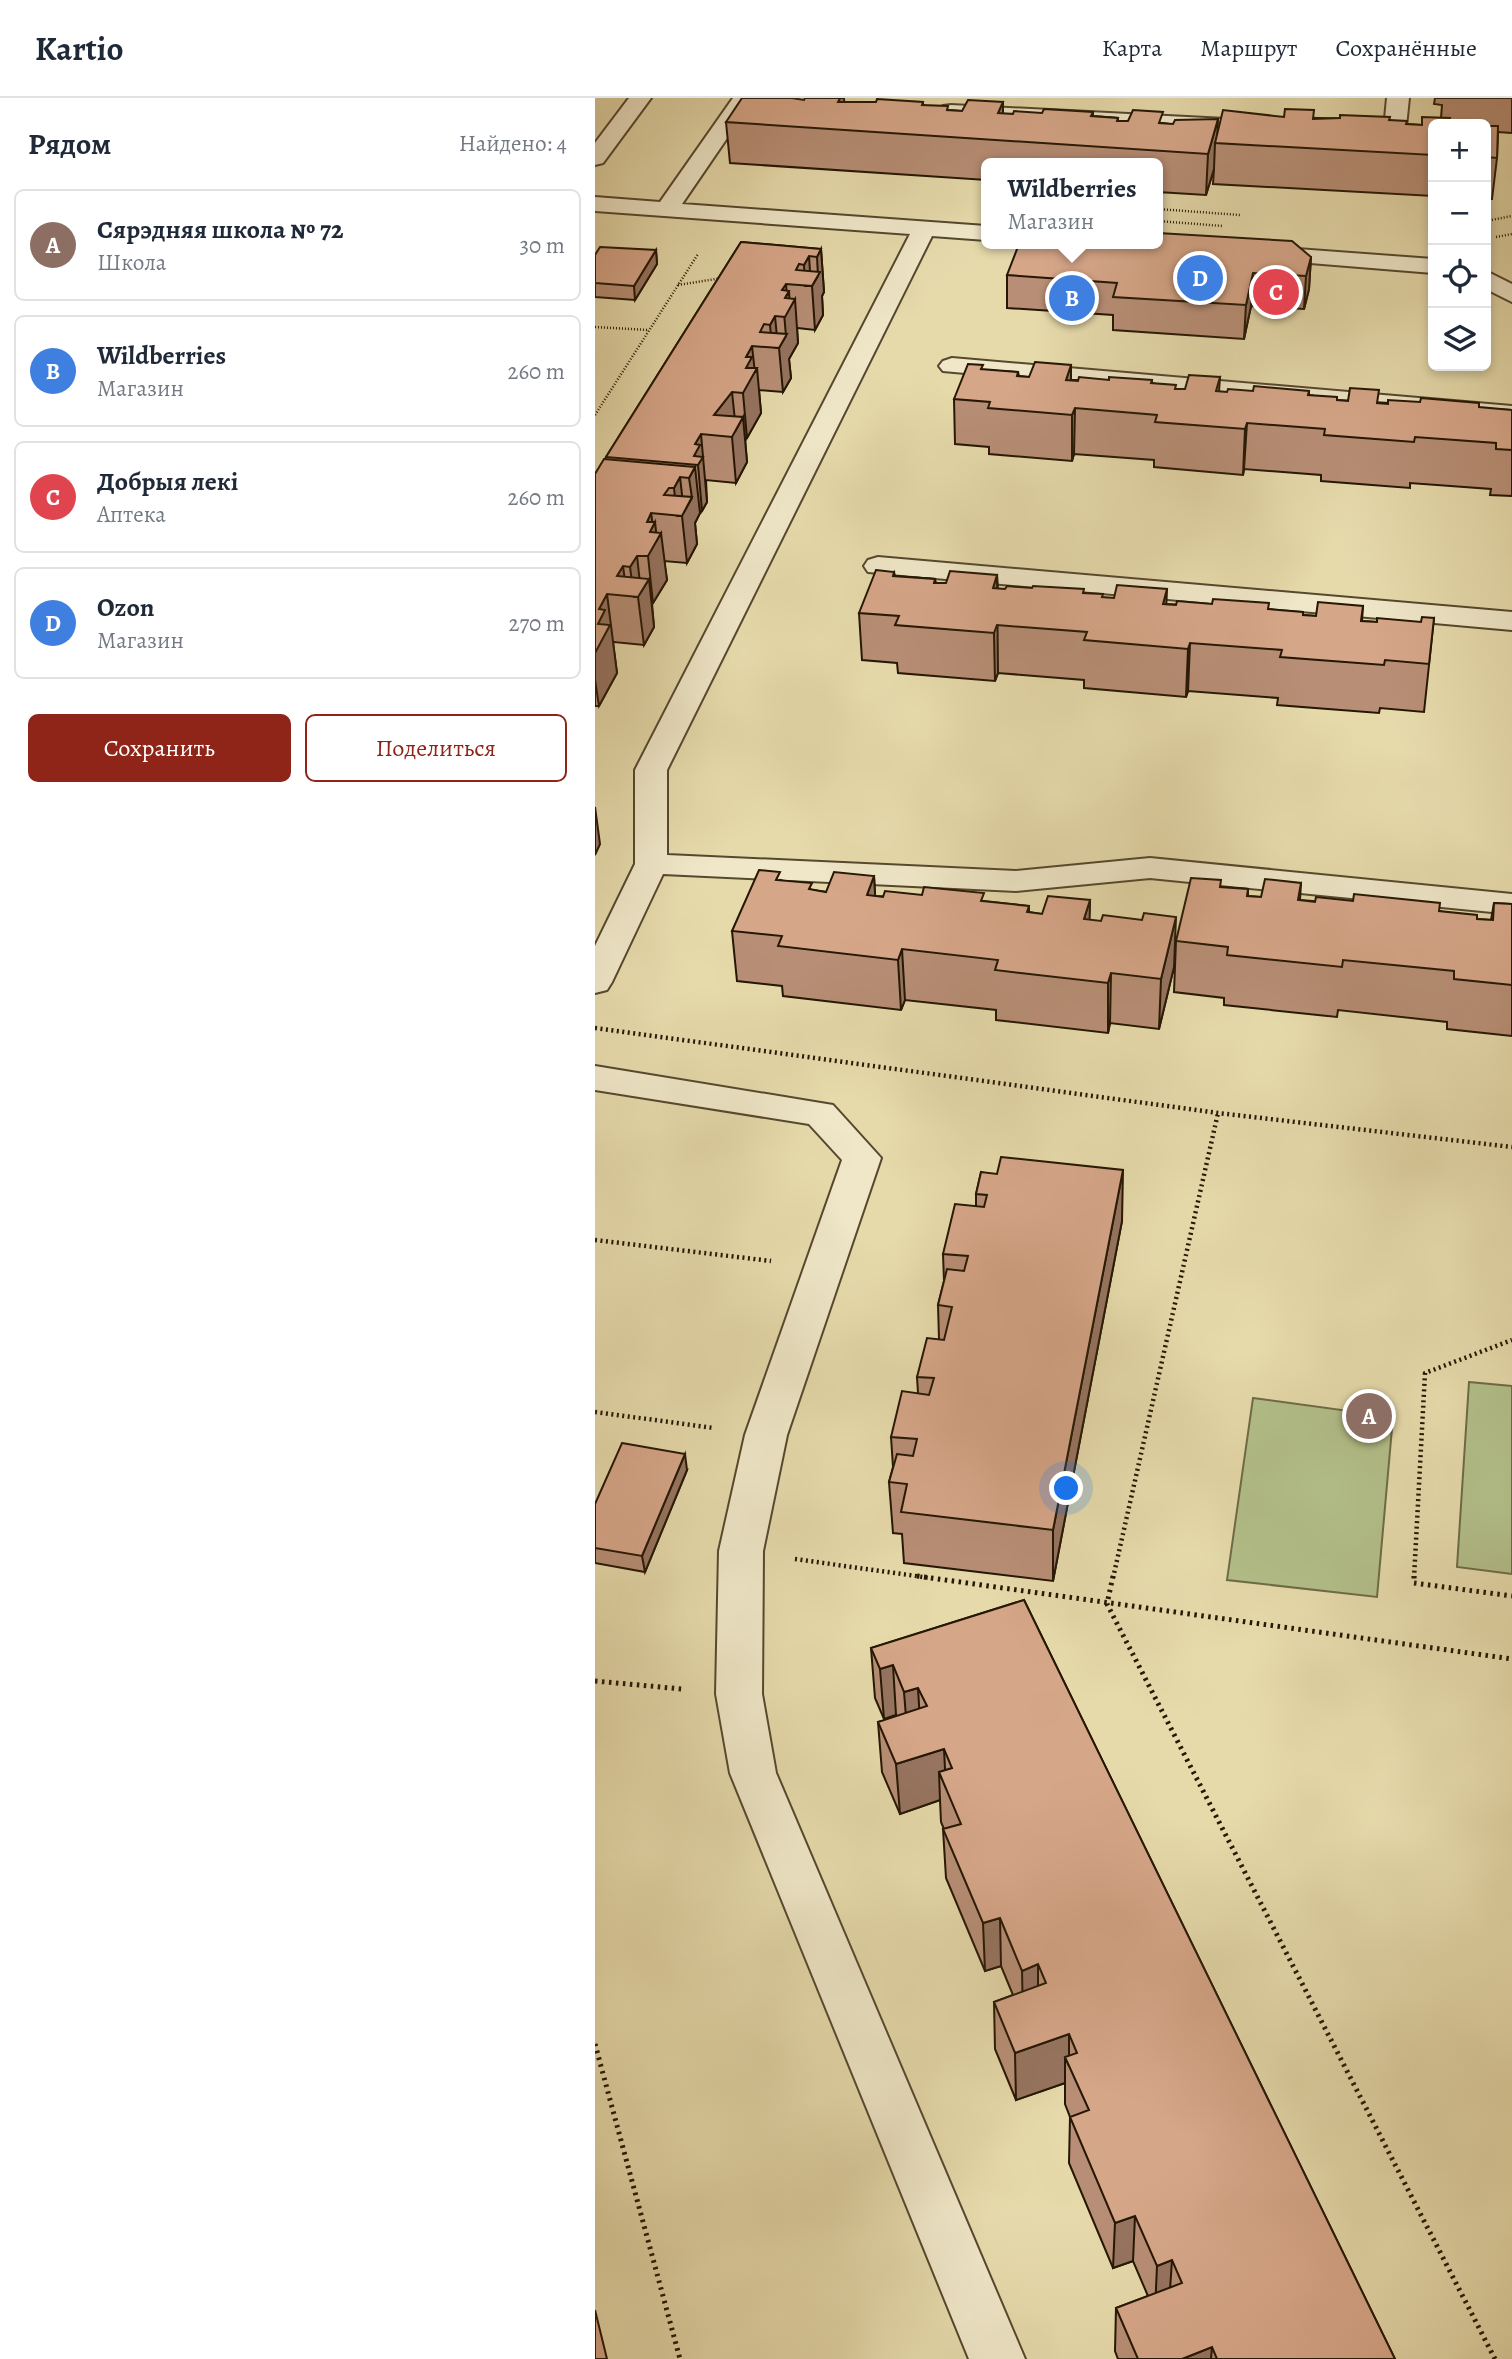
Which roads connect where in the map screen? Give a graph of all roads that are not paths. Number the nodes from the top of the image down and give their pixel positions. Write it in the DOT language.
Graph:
graph roads {
  1 [pos="640,98"];
  2 [pos="1161,98"];
  3 [pos="1398,98"];
  4 [pos="734,99"];
  5 [pos="783,102"];
  6 [pos="933,110"];
  7 [pos="1152,122"];
  8 [pos="1246,127"];
  9 [pos="1340,133"];
  10 [pos="595,159"];
  11 [pos="595,204"];
  12 [pos="667,209"];
  13 [pos="924,229"];
  14 [pos="981,233"];
  15 [pos="1229,251"];
  16 [pos="1428,266"];
  17 [pos="1491,270"];
  18 [pos="1512,295"];
  19 [pos="953,366"];
  20 [pos="1512,414"];
  21 [pos="878,566"];
  22 [pos="1512,621"];
  23 [pos="651,864"];
  24 [pos="1512,904"];
  25 [pos="595,982"];
  26 [pos="595,1078"];
  27 [pos="997,2359"];
  1 -- 10 [label="lane"];
  2 -- 7 [label="lane"];
  3 -- 9 [label="lane"];
  4 -- 5 [label="lane"];
  4 -- 12 [label="lane"];
  6 -- 7 [label="lane"];
  7 -- 8 [label="lane"];
  11 -- 12 [label="lane"];
  12 -- 13 [label="lane"];
  13 -- 14 [label="lane"];
  13 -- 23 [label="lane"];
  15 -- 16 [label="lane"];
  17 -- 18 [label="lane"];
  19 -- 20 [label="lane"];
  21 -- 22 [label="lane"];
  23 -- 24 [label="lane"];
  23 -- 25 [label="lane"];
  26 -- 27 [label="lane"];
}
